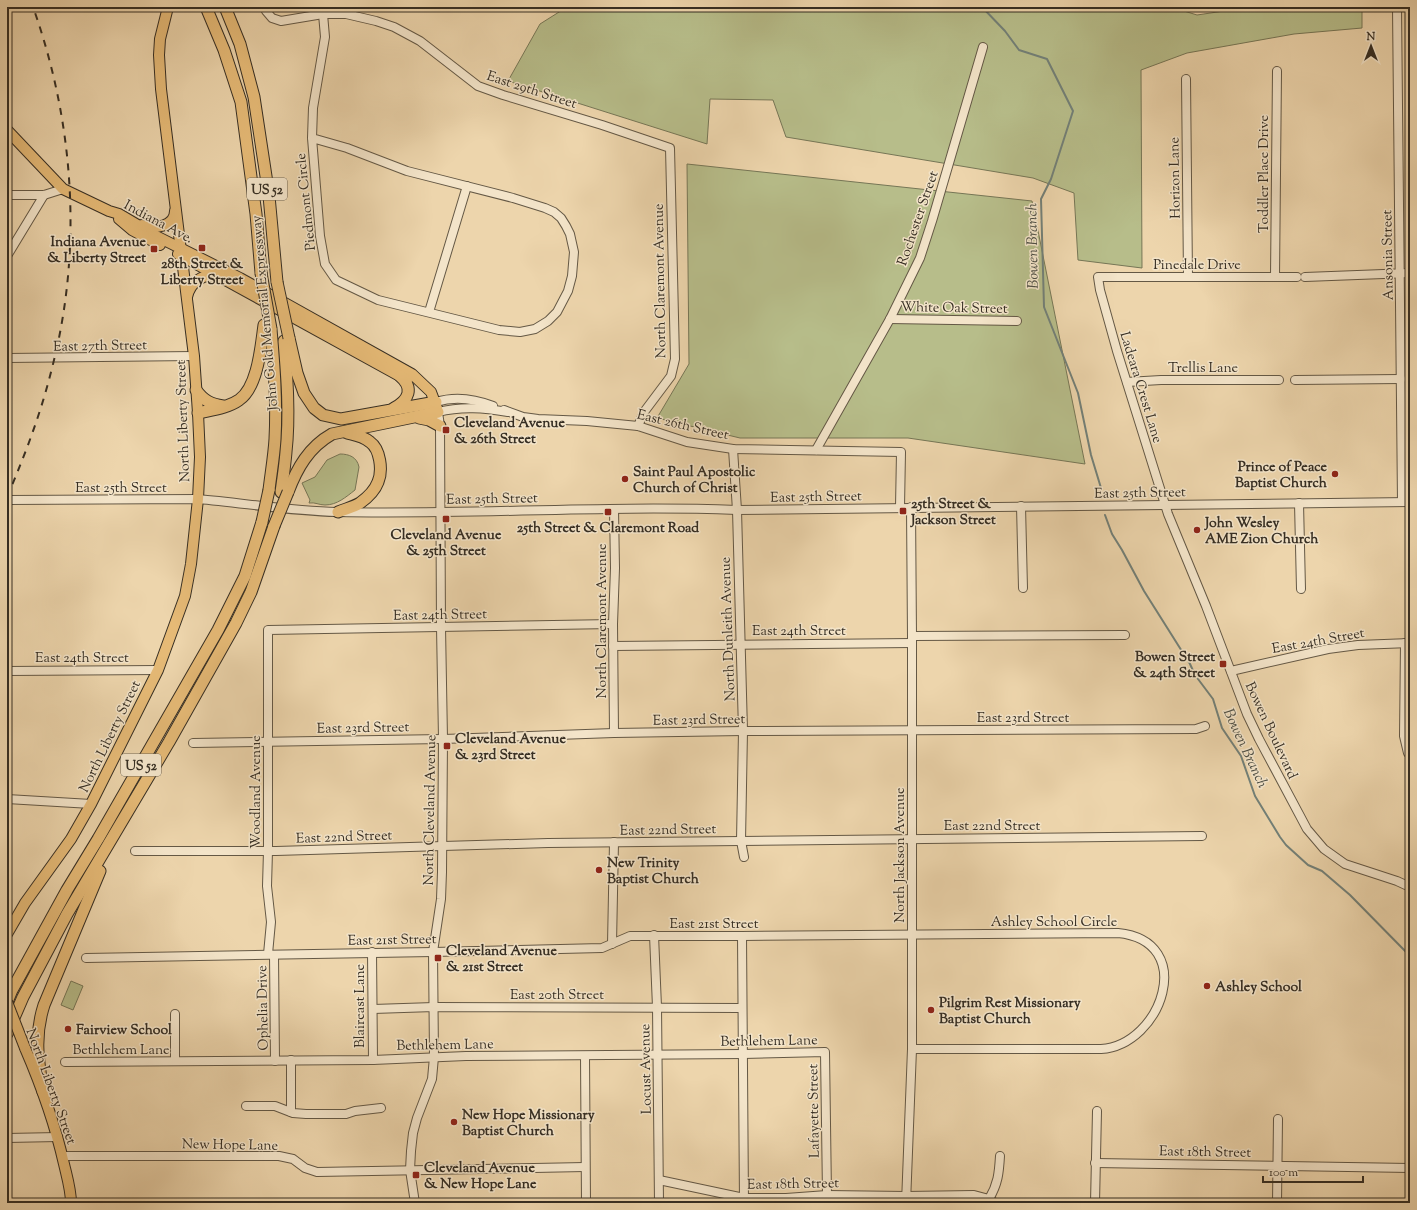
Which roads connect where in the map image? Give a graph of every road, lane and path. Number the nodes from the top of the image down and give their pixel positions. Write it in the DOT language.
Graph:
graph roads {
  1 [pos="168,7"];
  2 [pos="206,7"];
  3 [pos="225,7"];
  4 [pos="266,7"];
  5 [pos="1397,7"];
  6 [pos="323,14"];
  7 [pos="983,47"];
  8 [pos="1277,71"];
  9 [pos="1186,80"];
  10 [pos="7,130"];
  11 [pos="312,138"];
  12 [pos="670,148"];
  13 [pos="467,186"];
  14 [pos="63,189"];
  15 [pos="7,195"];
  16 [pos="44,196"];
  17 [pos="175,205"];
  18 [pos="109,211"];
  19 [pos="134,222"];
  20 [pos="180,252"];
  21 [pos="7,256"];
  22 [pos="1400,273"];
  23 [pos="1410,273"];
  24 [pos="1098,277"];
  25 [pos="1188,277"];
  26 [pos="1275,277"];
  27 [pos="223,279"];
  28 [pos="186,301"];
  29 [pos="429,312"];
  30 [pos="890,319"];
  31 [pos="1017,321"];
  32 [pos="267,327"];
  33 [pos="286,337"];
  34 [pos="194,356"];
  35 [pos="7,358"];
  36 [pos="400,376"];
  37 [pos="1401,379"];
  38 [pos="1279,380"];
  39 [pos="1295,380"];
  40 [pos="1127,382"];
  41 [pos="196,390"];
  42 [pos="224,406"];
  43 [pos="437,407"];
  44 [pos="393,409"];
  45 [pos="198,413"];
  46 [pos="408,419"];
  47 [pos="440,426"];
  48 [pos="638,426"];
  49 [pos="342,432"];
  50 [pos="733,449"];
  51 [pos="816,450"];
  52 [pos="284,492"];
  53 [pos="7,500"];
  54 [pos="198,500"];
  55 [pos="1406,502"];
  56 [pos="1299,503"];
  57 [pos="1165,505"];
  58 [pos="1021,506"];
  59 [pos="900,507"];
  60 [pos="911,508"];
  61 [pos="614,510"];
  62 [pos="737,510"];
  63 [pos="338,512"];
  64 [pos="441,512"];
  65 [pos="1023,588"];
  66 [pos="1301,589"];
  67 [pos="613,624"];
  68 [pos="441,627"];
  69 [pos="268,630"];
  70 [pos="1125,635"];
  71 [pos="912,639"];
  72 [pos="1407,643"];
  73 [pos="740,644"];
  74 [pos="613,646"];
  75 [pos="158,670"];
  76 [pos="7,671"];
  77 [pos="1231,671"];
  78 [pos="1205,726"];
  79 [pos="743,731"];
  80 [pos="911,731"];
  81 [pos="614,733"];
  82 [pos="443,739"];
  83 [pos="268,741"];
  84 [pos="193,742"];
  85 [pos="1409,754"];
  86 [pos="7,800"];
  87 [pos="91,804"];
  88 [pos="118,829"];
  89 [pos="1202,836"];
  90 [pos="911,838"];
  91 [pos="741,840"];
  92 [pos="614,842"];
  93 [pos="443,846"];
  94 [pos="135,851"];
  95 [pos="268,851"];
  96 [pos="744,857"];
  97 [pos="1410,887"];
  98 [pos="7,934"];
  99 [pos="654,935"];
  100 [pos="912,935"];
  101 [pos="742,936"];
  102 [pos="612,944"];
  103 [pos="372,952"];
  104 [pos="433,952"];
  105 [pos="271,954"];
  106 [pos="86,958"];
  107 [pos="7,1002"];
  108 [pos="657,1007"];
  109 [pos="434,1008"];
  110 [pos="742,1008"];
  111 [pos="372,1009"];
  112 [pos="175,1014"];
  113 [pos="7,1034"];
  114 [pos="912,1049"];
  115 [pos="825,1052"];
  116 [pos="743,1054"];
  117 [pos="658,1055"];
  118 [pos="585,1056"];
  119 [pos="434,1057"];
  120 [pos="291,1060"];
  121 [pos="373,1060"];
  122 [pos="175,1061"];
  123 [pos="275,1061"];
  124 [pos="65,1062"];
  125 [pos="43,1092"];
  126 [pos="246,1106"];
  127 [pos="381,1108"];
  128 [pos="1097,1111"];
  129 [pos="291,1112"];
  130 [pos="1278,1119"];
  131 [pos="58,1137"];
  132 [pos="7,1138"];
  133 [pos="63,1156"];
  134 [pos="1000,1156"];
  135 [pos="1095,1163"];
  136 [pos="1278,1165"];
  137 [pos="585,1167"];
  138 [pos="1410,1168"];
  139 [pos="410,1170"];
  140 [pos="659,1180"];
  141 [pos="827,1195"];
  142 [pos="906,1199"];
  143 [pos="744,1201"];
  144 [pos="992,1201"];
  145 [pos="71,1203"];
  146 [pos="415,1203"];
  147 [pos="586,1203"];
  148 [pos="659,1203"];
  149 [pos="1095,1203"];
  150 [pos="1277,1203"];
  1 -- 17 [label="main road, North Liberty Street"];
  2 -- 32 [label="highway, John Gold Memorial Expressway / US 52, bridge"];
  3 -- 33 [label="highway, John Gold Memorial Expressway / US 52, bridge"];
  4 -- 6 [label="street, East 29th Street"];
  5 -- 22 [label="street, Ansonia Street"];
  6 -- 11 [label="street, Piedmont Circle"];
  6 -- 12 [label="street, East 29th Street"];
  7 -- 30 [label="street, Rochester Street"];
  8 -- 26 [label="street, Toddler Place Drive"];
  9 -- 25 [label="street, Horizon Lane"];
  10 -- 14 [label="main road"];
  11 -- 13 [label="street, Piedmont Circle"];
  11 -- 29 [label="street, Piedmont Circle"];
  12 -- 48 [label="street, North Claremont Avenue"];
  13 -- 29 [label="street"];
  13 -- 29 [label="street, Piedmont Circle"];
  14 -- 16 [label="street"];
  14 -- 18 [label="main road"];
  15 -- 16 [label="street"];
  16 -- 21 [label="street"];
  17 -- 19 [label="main road"];
  17 -- 20 [label="main road, North Liberty Street"];
  18 -- 19 [label="main road, Indiana Ave."];
  18 -- 20 [label="main road, Indiana Ave."];
  19 -- 20 [label="main road, Indiana Ave."];
  20 -- 27 [label="main road, Indiana Ave."];
  20 -- 28 [label="main road, North Liberty Street"];
  20 -- 43 [label="main road, Indiana Ave."];
  22 -- 23 [label="street"];
  22 -- 26 [label="street, Pinedale Drive"];
  22 -- 37 [label="street, Ansonia Street"];
  24 -- 25 [label="street, Pinedale Drive"];
  24 -- 40 [label="street, Ladeara Crest Lane"];
  25 -- 26 [label="street, Pinedale Drive"];
  27 -- 28 [label="main road"];
  27 -- 36 [label="main road, Indiana Ave."];
  28 -- 34 [label="main road, North Liberty Street"];
  30 -- 31 [label="street, White Oak Street"];
  30 -- 51 [label="street, Rochester Street"];
  32 -- 42 [label="highway"];
  32 -- 107 [label="highway, John Gold Memorial Expressway / US 52, bridge"];
  33 -- 44 [label="highway"];
  33 -- 52 [label="highway, John Gold Memorial Expressway"];
  34 -- 35 [label="street, East 27th Street"];
  34 -- 41 [label="main road, North Liberty Street"];
  36 -- 43 [label="main road, Indiana Ave."];
  36 -- 44 [label="highway"];
  37 -- 39 [label="street"];
  37 -- 55 [label="street, Ansonia Street"];
  38 -- 40 [label="street, Trellis Lane"];
  40 -- 57 [label="street, Ladeara Crest Lane"];
  41 -- 42 [label="highway"];
  41 -- 45 [label="main road, North Liberty Street"];
  42 -- 45 [label="highway"];
  43 -- 44 [label="highway"];
  43 -- 46 [label="highway"];
  43 -- 47 [label="street, North Cleveland Avenue"];
  43 -- 48 [label="street, East 26th Street"];
  45 -- 54 [label="main road, North Liberty Street"];
  46 -- 47 [label="highway"];
  46 -- 49 [label="highway"];
  47 -- 64 [label="street, North Cleveland Avenue"];
  48 -- 50 [label="street, East 26th Street"];
  49 -- 52 [label="highway"];
  49 -- 63 [label="highway"];
  50 -- 51 [label="street, East 26th Street"];
  50 -- 62 [label="street, North Dunleith Avenue"];
  51 -- 59 [label="street, East 26th Street"];
  52 -- 88 [label="highway, US 52, bridge"];
  53 -- 54 [label="street, East 25th Street"];
  54 -- 63 [label="street, East 25th Street"];
  54 -- 75 [label="main road, North Liberty Street"];
  55 -- 56 [label="street, East 25th Street"];
  56 -- 57 [label="street, East 25th Street"];
  56 -- 66 [label="street"];
  57 -- 58 [label="street, East 25th Street"];
  57 -- 77 [label="street, Bowen Boulevard"];
  58 -- 60 [label="street, East 25th Street"];
  58 -- 65 [label="street"];
  59 -- 60 [label="street, East 25th Street"];
  59 -- 62 [label="street, East 25th Street"];
  60 -- 71 [label="street, North Jackson Avenue"];
  61 -- 62 [label="street, East 25th Street"];
  61 -- 64 [label="street, East 25th Street"];
  61 -- 67 [label="street, North Claremont Avenue"];
  62 -- 73 [label="street, North Dunleith Avenue"];
  63 -- 64 [label="street, East 25th Street"];
  64 -- 68 [label="street, North Cleveland Avenue"];
  67 -- 68 [label="street, East 24th Street"];
  67 -- 74 [label="street, North Claremont Avenue"];
  68 -- 69 [label="street, East 24th Street"];
  68 -- 82 [label="street, North Cleveland Avenue"];
  69 -- 83 [label="street, Woodland Avenue"];
  70 -- 71 [label="street, East 24th Street"];
  71 -- 73 [label="street, East 24th Street"];
  71 -- 80 [label="street, North Jackson Avenue"];
  72 -- 77 [label="street, East 24th Street"];
  72 -- 85 [label="street"];
  73 -- 74 [label="street, East 24th Street"];
  73 -- 79 [label="street, North Dunleith Avenue"];
  74 -- 81 [label="street, North Claremont Avenue"];
  75 -- 76 [label="street, East 24th Street"];
  75 -- 87 [label="main road, North Liberty Street"];
  77 -- 97 [label="street, Bowen Boulevard"];
  78 -- 80 [label="street, East 23rd Street"];
  79 -- 80 [label="street, East 23rd Street"];
  79 -- 81 [label="street, East 23rd Street"];
  79 -- 91 [label="street, North Dunleith Avenue"];
  80 -- 90 [label="street, North Jackson Avenue"];
  81 -- 82 [label="street, East 23rd Street"];
  82 -- 83 [label="street, East 23rd Street"];
  82 -- 93 [label="street, North Cleveland Avenue"];
  83 -- 84 [label="street, East 23rd Street"];
  83 -- 95 [label="street, Woodland Avenue"];
  86 -- 87 [label="street"];
  87 -- 98 [label="main road, North Liberty Street"];
  88 -- 113 [label="highway, US 52"];
  88 -- 125 [label="highway"];
  89 -- 90 [label="street, East 22nd Street"];
  90 -- 91 [label="street, East 22nd Street"];
  90 -- 100 [label="street, North Jackson Avenue"];
  91 -- 92 [label="street, East 22nd Street"];
  91 -- 96 [label="street, North Dunleith Avenue"];
  92 -- 93 [label="street, East 22nd Street"];
  92 -- 102 [label="street"];
  93 -- 95 [label="street, East 22nd Street"];
  93 -- 104 [label="street, North Cleveland Avenue"];
  94 -- 95 [label="street, East 22nd Street"];
  95 -- 105 [label="street, Woodland Avenue"];
  99 -- 101 [label="street, East 21st Street"];
  99 -- 102 [label="street, East 21st Street"];
  99 -- 108 [label="street, Locust Avenue"];
  100 -- 101 [label="street, East 21st Street"];
  100 -- 114 [label="street, North Jackson Avenue"];
  100 -- 114 [label="street, Ashley School Circle"];
  101 -- 110 [label="street"];
  102 -- 104 [label="street, East 21st Street"];
  103 -- 104 [label="street, East 21st Street"];
  103 -- 105 [label="street, East 21st Street"];
  103 -- 111 [label="street, Blaireast Lane"];
  104 -- 109 [label="street, North Cleveland Avenue"];
  105 -- 106 [label="street, East 21st Street"];
  105 -- 123 [label="street, Ophelia Drive"];
  107 -- 125 [label="main road, North Liberty Street, bridge"];
  108 -- 109 [label="street, East 20th Street"];
  108 -- 110 [label="street, East 20th Street"];
  108 -- 117 [label="street, Locust Avenue"];
  109 -- 111 [label="street, East 20th Street"];
  109 -- 119 [label="street, North Cleveland Avenue"];
  110 -- 116 [label="street"];
  111 -- 121 [label="street, Blaireast Lane"];
  112 -- 122 [label="street"];
  114 -- 142 [label="street, North Jackson Avenue"];
  115 -- 116 [label="street, Bethlehem Lane"];
  115 -- 141 [label="street, Lafayette Street"];
  116 -- 117 [label="street, Bethlehem Lane"];
  116 -- 143 [label="street"];
  117 -- 118 [label="street, Bethlehem Lane"];
  117 -- 140 [label="street, Locust Avenue"];
  118 -- 119 [label="street, Bethlehem Lane"];
  118 -- 137 [label="street"];
  119 -- 121 [label="street, Bethlehem Lane"];
  119 -- 139 [label="street, North Cleveland Avenue"];
  120 -- 121 [label="street, Bethlehem Lane"];
  120 -- 123 [label="street, Bethlehem Lane"];
  120 -- 129 [label="street"];
  122 -- 123 [label="street, Bethlehem Lane"];
  122 -- 124 [label="street, Bethlehem Lane"];
  125 -- 131 [label="main road, North Liberty Street"];
  126 -- 129 [label="street"];
  127 -- 129 [label="street"];
  128 -- 135 [label="street"];
  130 -- 136 [label="street"];
  131 -- 132 [label="street"];
  131 -- 133 [label="main road, North Liberty Street"];
  133 -- 139 [label="street, New Hope Lane"];
  133 -- 145 [label="main road, North Liberty Street"];
  134 -- 144 [label="street"];
  135 -- 136 [label="street, East 18th Street"];
  135 -- 149 [label="street"];
  136 -- 138 [label="street, East 18th Street"];
  136 -- 150 [label="street"];
  137 -- 139 [label="street, New Hope Lane"];
  137 -- 147 [label="street"];
  139 -- 146 [label="street, North Cleveland Avenue"];
  140 -- 143 [label="street, East 18th Street"];
  140 -- 148 [label="street, Locust Avenue"];
  141 -- 142 [label="street, East 18th Street"];
  141 -- 143 [label="street, East 18th Street"];
  142 -- 144 [label="street, East 18th Street"];
}
